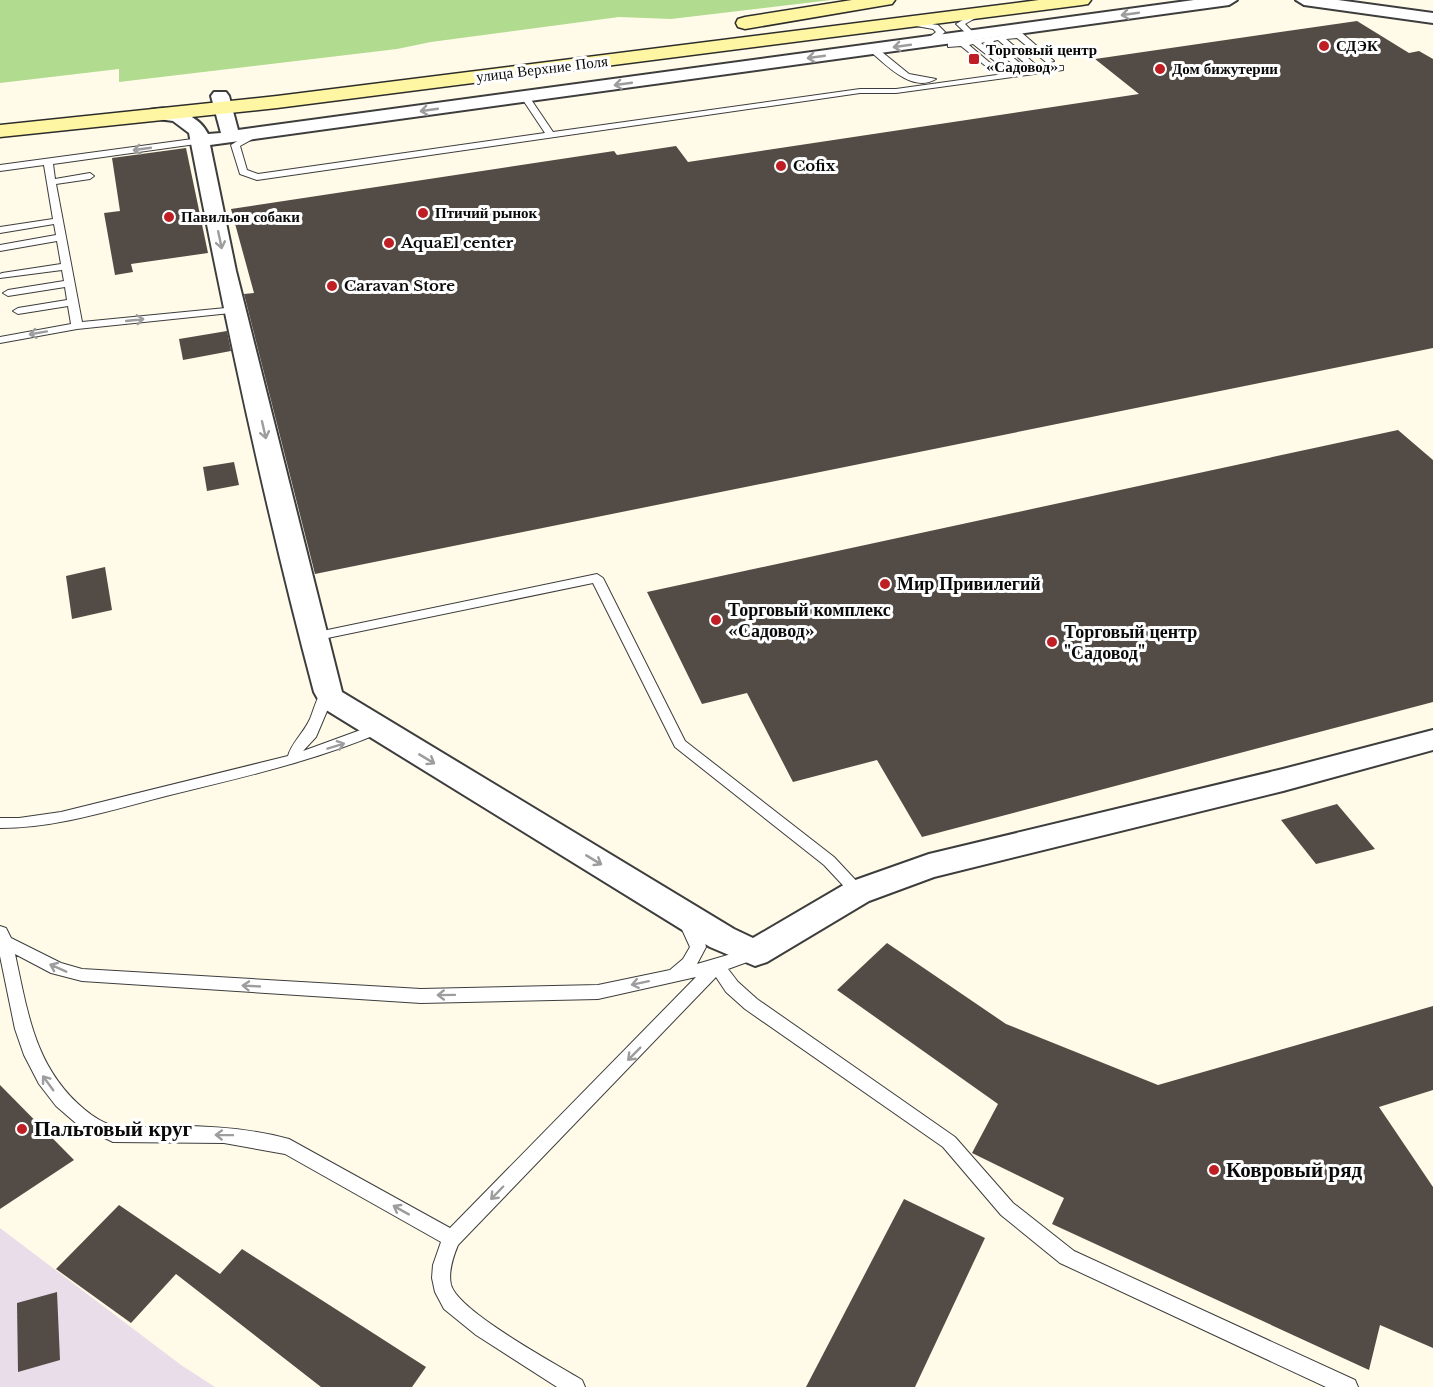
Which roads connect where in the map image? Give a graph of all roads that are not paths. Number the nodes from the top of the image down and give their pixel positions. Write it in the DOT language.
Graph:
graph roads {
  1 [pos="886,0"];
  2 [pos="993,0"];
  3 [pos="1082,0"];
  4 [pos="1229,0"];
  5 [pos="1304,0"];
  6 [pos="976,15"];
  7 [pos="1433,18"];
  8 [pos="914,23"];
  9 [pos="1000,38"];
  10 [pos="974,40"];
  11 [pos="929,42"];
  12 [pos="638,43"];
  13 [pos="951,45"];
  14 [pos="874,50"];
  15 [pos="1031,64"];
  16 [pos="1018,66"];
  17 [pos="1006,68"];
  18 [pos="1060,68"];
  19 [pos="993,70"];
  20 [pos="981,72"];
  21 [pos="525,97"];
  22 [pos="222,102"];
  23 [pos="277,102"];
  24 [pos="156,114"];
  25 [pos="0,118"];
  26 [pos="0,131"];
  27 [pos="255,134"];
  28 [pos="550,134"];
  29 [pos="231,137"];
  30 [pos="200,141"];
  31 [pos="48,162"];
  32 [pos="0,168"];
  33 [pos="90,176"];
  34 [pos="51,182"];
  35 [pos="58,221"];
  36 [pos="0,230"];
  37 [pos="61,237"];
  38 [pos="0,248"];
  39 [pos="66,266"];
  40 [pos="2,276"];
  41 [pos="69,283"];
  42 [pos="8,293"];
  43 [pos="73,302"];
  44 [pos="236,310"];
  45 [pos="18,311"];
  46 [pos="77,326"];
  47 [pos="0,340"];
  48 [pos="313,637"];
  49 [pos="328,692"];
  50 [pos="377,729"];
  51 [pos="1433,740"];
  52 [pos="294,758"];
  53 [pos="0,823"];
  54 [pos="858,892"];
  55 [pos="678,911"];
  56 [pos="2,937"];
  57 [pos="755,953"];
  58 [pos="717,966"];
  59 [pos="674,976"];
  60 [pos="452,1239"];
  61 [pos="575,1387"];
  62 [pos="1348,1387"];
  1 -- 12 [label="main road"];
  2 -- 12 [label="main road, улица Верхние Поля"];
  3 -- 6 [label="main road, улица Верхние Поля"];
  4 -- 10 [label="street, one-way"];
  5 -- 7 [label="street"];
  6 -- 8 [label="main road, улица Верхние Поля"];
  6 -- 10 [label="lane"];
  8 -- 11 [label="lane"];
  8 -- 23 [label="main road, улица Верхние Поля"];
  9 -- 10 [label="lane"];
  9 -- 15 [label="lane"];
  9 -- 15 [label="lane"];
  10 -- 11 [label="street"];
  10 -- 13 [label="lane"];
  10 -- 13 [label="lane"];
  10 -- 16 [label="lane"];
  10 -- 17 [label="lane"];
  10 -- 19 [label="lane"];
  11 -- 14 [label="street, one-way"];
  12 -- 22 [label="main road, улица Верхние Поля"];
  13 -- 20 [label="lane"];
  14 -- 20 [label="lane"];
  14 -- 21 [label="street, one-way"];
  15 -- 16 [label="lane"];
  16 -- 17 [label="lane"];
  17 -- 19 [label="lane"];
  18 -- 28 [label="lane"];
  19 -- 20 [label="lane"];
  21 -- 27 [label="street, one-way"];
  21 -- 28 [label="lane"];
  22 -- 23 [label="main road, улица Верхние Поля"];
  22 -- 24 [label="main road, улица Верхние Поля"];
  22 -- 25 [label="main road, улица Верхние Поля"];
  22 -- 29 [label="street"];
  23 -- 27 [label="street"];
  24 -- 26 [label="main road, улица Верхние Поля"];
  24 -- 30 [label="street"];
  27 -- 28 [label="lane"];
  27 -- 29 [label="street"];
  29 -- 30 [label="street"];
  30 -- 31 [label="lane, one-way"];
  30 -- 44 [label="street, one-way"];
  31 -- 32 [label="lane"];
  31 -- 34 [label="lane"];
  33 -- 34 [label="lane"];
  34 -- 35 [label="lane"];
  35 -- 36 [label="lane"];
  35 -- 37 [label="lane"];
  37 -- 38 [label="lane"];
  37 -- 39 [label="lane"];
  39 -- 40 [label="lane"];
  39 -- 41 [label="lane"];
  41 -- 42 [label="lane"];
  41 -- 43 [label="lane"];
  43 -- 45 [label="lane"];
  43 -- 46 [label="lane"];
  46 -- 44 [label="lane, one-way"];
  44 -- 48 [label="street, one-way"];
  46 -- 47 [label="lane, one-way"];
  48 -- 49 [label="street"];
  48 -- 54 [label="lane"];
  49 -- 50 [label="street"];
  49 -- 52 [label="lane"];
  52 -- 50 [label="lane, one-way"];
  50 -- 55 [label="street, one-way"];
  51 -- 54 [label="street"];
  52 -- 53 [label="lane"];
  54 -- 57 [label="street"];
  55 -- 57 [label="street"];
  55 -- 59 [label="lane"];
  59 -- 56 [label="lane, one-way"];
  60 -- 56 [label="lane, one-way"];
  57 -- 58 [label="lane"];
  58 -- 59 [label="lane"];
  58 -- 60 [label="lane, one-way"];
  58 -- 62 [label="lane"];
  60 -- 61 [label="lane"];
}
